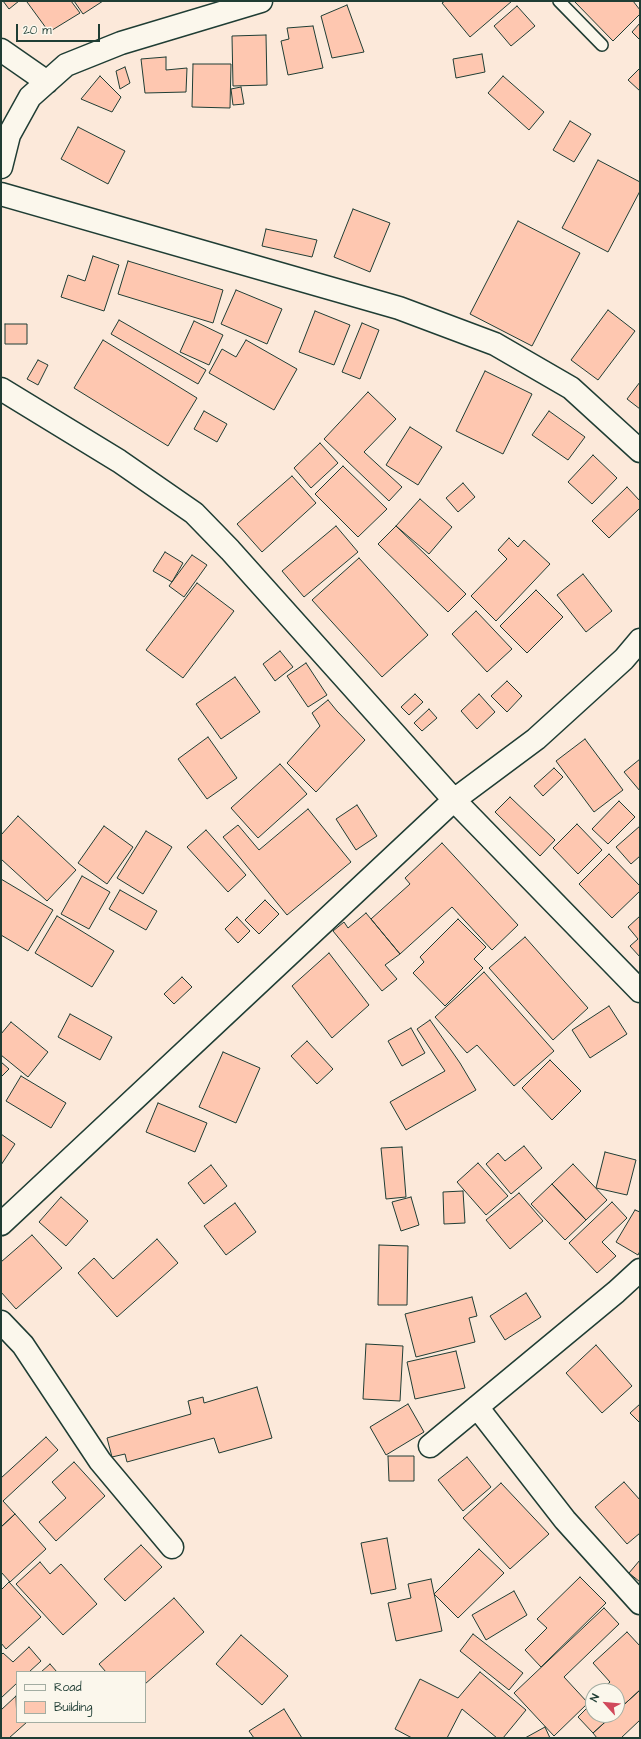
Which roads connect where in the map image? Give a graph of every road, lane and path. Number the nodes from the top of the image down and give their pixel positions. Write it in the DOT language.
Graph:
graph roads {
  1 [pos="261,1"];
  2 [pos="559,1"];
  3 [pos="602,45"];
  4 [pos="1,50"];
  5 [pos="47,82"];
  6 [pos="1,166"];
  7 [pos="1,194"];
  8 [pos="1,389"];
  9 [pos="640,451"];
  10 [pos="640,640"];
  11 [pos="454,800"];
  12 [pos="640,991"];
  13 [pos="1,1224"];
  14 [pos="640,1270"];
  15 [pos="1,1322"];
  16 [pos="477,1407"];
  17 [pos="430,1446"];
  18 [pos="172,1547"];
  19 [pos="640,1603"];
  1 -- 5 [label="street"];
  2 -- 3 [label="lane"];
  4 -- 5 [label="street"];
  5 -- 6 [label="street"];
  7 -- 9 [label="street"];
  8 -- 11 [label="street"];
  10 -- 11 [label="street"];
  11 -- 12 [label="street"];
  11 -- 13 [label="street"];
  14 -- 16 [label="street"];
  15 -- 18 [label="street"];
  16 -- 17 [label="street"];
  16 -- 19 [label="street"];
}
